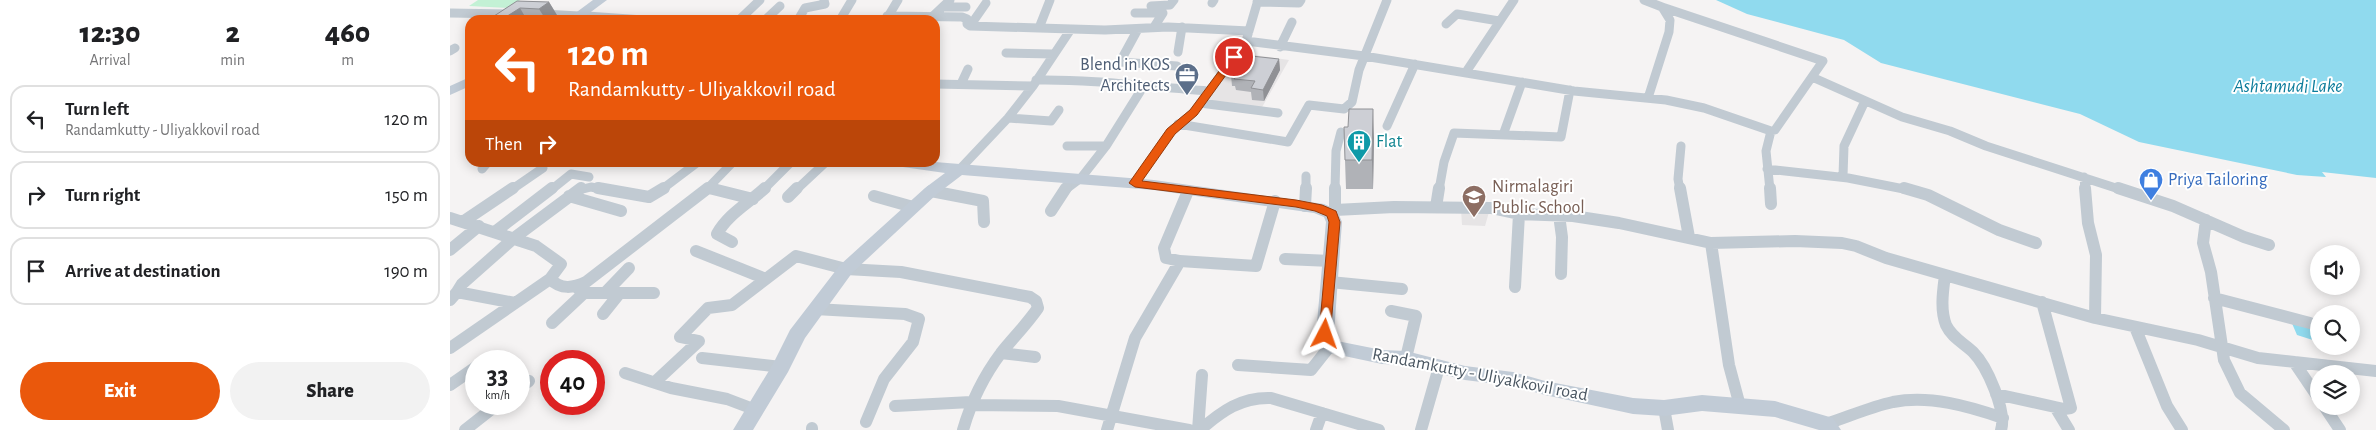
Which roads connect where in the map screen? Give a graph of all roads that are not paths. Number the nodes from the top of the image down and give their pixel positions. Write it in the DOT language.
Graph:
graph roads {
  1 [pos="601,0"];
  2 [pos="608,0"];
  3 [pos="760,0"];
  4 [pos="824,0"];
  5 [pos="852,0"];
  6 [pos="898,0"];
  7 [pos="1050,0"];
  8 [pos="1174,0"];
  9 [pos="1301,0"];
  10 [pos="1387,0"];
  11 [pos="1644,0"];
  12 [pos="1257,1"];
  13 [pos="1510,1"];
  14 [pos="947,3"];
  15 [pos="986,3"];
  16 [pos="780,6"];
  17 [pos="966,7"];
  18 [pos="1662,7"];
  19 [pos="450,12"];
  20 [pos="518,14"];
  21 [pos="536,14"];
  22 [pos="547,15"];
  23 [pos="584,15"];
  24 [pos="585,15"];
  25 [pos="744,15"];
  26 [pos="770,15"];
  27 [pos="801,15"];
  28 [pos="843,15"];
  29 [pos="889,15"];
  30 [pos="934,15"];
  31 [pos="940,16"];
  32 [pos="1499,21"];
  33 [pos="1292,22"];
  34 [pos="1446,24"];
  35 [pos="970,26"];
  36 [pos="1154,27"];
  37 [pos="1182,27"];
  38 [pos="1039,28"];
  39 [pos="1071,29"];
  40 [pos="1138,29"];
  41 [pos="1249,31"];
  42 [pos="1246,41"];
  43 [pos="1280,46"];
  44 [pos="1178,52"];
  45 [pos="1006,53"];
  46 [pos="1053,54"];
  47 [pos="1364,56"];
  48 [pos="1415,64"];
  49 [pos="1177,66"];
  50 [pos="968,70"];
  51 [pos="1466,72"];
  52 [pos="1812,76"];
  53 [pos="1522,82"];
  54 [pos="1034,83"];
  55 [pos="465,84"];
  56 [pos="940,84"];
  57 [pos="961,84"];
  58 [pos="1143,87"];
  59 [pos="465,88"];
  60 [pos="1570,90"];
  61 [pos="450,91"];
  62 [pos="1208,91"];
  63 [pos="450,96"];
  64 [pos="1648,98"];
  65 [pos="1865,101"];
  66 [pos="1200,104"];
  67 [pos="1059,110"];
  68 [pos="1278,113"];
  69 [pos="1008,118"];
  70 [pos="1178,124"];
  71 [pos="1387,126"];
  72 [pos="1771,131"];
  73 [pos="1341,132"];
  74 [pos="1503,135"];
  75 [pos="1067,146"];
  76 [pos="1106,146"];
  77 [pos="1682,146"];
  78 [pos="692,167"];
  79 [pos="728,167"];
  80 [pos="786,167"];
  81 [pos="821,167"];
  82 [pos="938,167"];
  83 [pos="543,168"];
  84 [pos="959,170"];
  85 [pos="1767,170"];
  86 [pos="1306,176"];
  87 [pos="1842,176"];
  88 [pos="589,177"];
  89 [pos="2084,177"];
  90 [pos="1081,178"];
  91 [pos="1135,183"];
  92 [pos="708,188"];
  93 [pos="931,191"];
  94 [pos="1188,191"];
  95 [pos="569,196"];
  96 [pos="874,196"];
  97 [pos="788,197"];
  98 [pos="753,199"];
  99 [pos="1275,201"];
  100 [pos="1771,204"];
  101 [pos="1305,206"];
  102 [pos="913,207"];
  103 [pos="1436,207"];
  104 [pos="621,211"];
  105 [pos="1051,211"];
  106 [pos="1333,212"];
  107 [pos="1519,214"];
  108 [pos="1559,215"];
  109 [pos="450,218"];
  110 [pos="2206,220"];
  111 [pos="464,221"];
  112 [pos="984,222"];
  113 [pos="479,226"];
  114 [pos="496,232"];
  115 [pos="1689,237"];
  116 [pos="514,238"];
  117 [pos="732,242"];
  118 [pos="1711,243"];
  119 [pos="2036,243"];
  120 [pos="2269,245"];
  121 [pos="450,250"];
  122 [pos="696,251"];
  123 [pos="1285,259"];
  124 [pos="1180,261"];
  125 [pos="1331,261"];
  126 [pos="629,268"];
  127 [pos="846,269"];
  128 [pos="1561,274"];
  129 [pos="1945,275"];
  130 [pos="550,278"];
  131 [pos="766,279"];
  132 [pos="1330,282"];
  133 [pos="1515,287"];
  134 [pos="1402,289"];
  135 [pos="580,290"];
  136 [pos="654,293"];
  137 [pos="605,294"];
  138 [pos="619,294"];
  139 [pos="454,296"];
  140 [pos="2214,298"];
  141 [pos="2042,302"];
  142 [pos="516,303"];
  143 [pos="815,309"];
  144 [pos="1391,311"];
  145 [pos="602,314"];
  146 [pos="2095,318"];
  147 [pos="552,323"];
  148 [pos="2310,324"];
  149 [pos="2135,327"];
  150 [pos="1330,346"];
  151 [pos="2222,347"];
  152 [pos="450,348"];
  153 [pos="1000,353"];
  154 [pos="702,358"];
  155 [pos="1035,358"];
  156 [pos="1406,358"];
  157 [pos="2294,362"];
  158 [pos="1238,365"];
  159 [pos="781,367"];
  160 [pos="1439,367"];
  161 [pos="2376,371"];
  162 [pos="625,373"];
  163 [pos="465,375"];
  164 [pos="1202,375"];
  165 [pos="655,382"];
  166 [pos="450,385"];
  167 [pos="2310,386"];
  168 [pos="1996,394"];
  169 [pos="970,403"];
  170 [pos="895,406"];
  171 [pos="1740,406"];
  172 [pos="2055,407"];
  173 [pos="1664,408"];
  174 [pos="756,410"];
  175 [pos="1322,413"];
  176 [pos="484,415"];
  177 [pos="2330,415"];
  178 [pos="1113,417"];
  179 [pos="866,422"];
  180 [pos="2002,424"];
  181 [pos="1829,427"];
  182 [pos="465,430"];
  183 [pos="743,430"];
  184 [pos="963,430"];
  185 [pos="1107,430"];
  186 [pos="1189,430"];
  187 [pos="1199,430"];
  188 [pos="1316,430"];
  189 [pos="1379,430"];
  190 [pos="1421,430"];
  191 [pos="1668,430"];
  192 [pos="2069,430"];
  193 [pos="2182,430"];
  194 [pos="2284,430"];
  195 [pos="2340,430"];
  1 -- 23 [label="street"];
  2 -- 24 [label="main road"];
  3 -- 25 [label="street"];
  4 -- 27 [label="street"];
  5 -- 28 [label="street"];
  6 -- 29 [label="street"];
  7 -- 38 [label="street"];
  8 -- 36 [label="street"];
  9 -- 12 [label="street"];
  10 -- 47 [label="street"];
  11 -- 18 [label="street"];
  12 -- 41 [label="street"];
  13 -- 32 [label="street"];
  14 -- 17 [label="street"];
  14 -- 30 [label="street"];
  15 -- 35 [label="street"];
  16 -- 26 [label="street"];
  18 -- 52 [label="street"];
  18 -- 64 [label="street"];
  19 -- 20 [label="street"];
  21 -- 22 [label="street"];
  31 -- 35 [label="street"];
  32 -- 34 [label="street"];
  32 -- 51 [label="street"];
  33 -- 43 [label="street"];
  35 -- 38 [label="street"];
  36 -- 37 [label="street"];
  36 -- 40 [label="street"];
  37 -- 41 [label="street"];
  37 -- 44 [label="street"];
  38 -- 39 [label="street"];
  39 -- 40 [label="street"];
  39 -- 46 [label="street"];
  40 -- 49 [label="street"];
  41 -- 42 [label="street"];
  42 -- 43 [label="street"];
  42 -- 62 [label="street"];
  43 -- 47 [label="street"];
  45 -- 46 [label="street"];
  46 -- 54 [label="street"];
  47 -- 48 [label="street"];
  47 -- 70 [label="street"];
  48 -- 51 [label="street"];
  48 -- 71 [label="street"];
  50 -- 57 [label="street"];
  51 -- 53 [label="street"];
  52 -- 65 [label="street"];
  52 -- 72 [label="street"];
  53 -- 60 [label="street"];
  53 -- 74 [label="street"];
  54 -- 57 [label="street"];
  54 -- 58 [label="street"];
  54 -- 69 [label="street"];
  55 -- 61 [label="street"];
  56 -- 57 [label="street"];
  58 -- 62 [label="street"];
  58 -- 76 [label="street"];
  59 -- 63 [label="street"];
  60 -- 64 [label="street"];
  60 -- 74 [label="street"];
  62 -- 66 [label="street"];
  64 -- 72 [label="street"];
  65 -- 87 [label="street"];
  65 -- 89 [label="street"];
  66 -- 68 [label="street"];
  66 -- 70 [label="street"];
  67 -- 69 [label="street"];
  69 -- 84 [label="street"];
  70 -- 91 [label="street"];
  72 -- 85 [label="street"];
  73 -- 106 [label="street"];
  74 -- 103 [label="street"];
  75 -- 76 [label="street"];
  76 -- 90 [label="street"];
  77 -- 115 [label="street"];
  78 -- 95 [label="street"];
  79 -- 92 [label="street"];
  80 -- 98 [label="street"];
  81 -- 97 [label="street"];
  82 -- 84 [label="street"];
  83 -- 111 [label="street"];
  84 -- 90 [label="street"];
  84 -- 93 [label="street"];
  85 -- 87 [label="street"];
  85 -- 100 [label="street"];
  86 -- 101 [label="street"];
  87 -- 119 [label="street"];
  88 -- 114 [label="street"];
  89 -- 110 [label="street"];
  89 -- 146 [label="street"];
  90 -- 91 [label="street"];
  90 -- 105 [label="street"];
  91 -- 94 [label="street"];
  92 -- 98 [label="street"];
  92 -- 135 [label="street"];
  93 -- 102 [label="street"];
  93 -- 112 [label="street"];
  94 -- 99 [label="street"];
  94 -- 124 [label="street"];
  95 -- 104 [label="street"];
  95 -- 116 [label="street"];
  96 -- 102 [label="street"];
  98 -- 117 [label="street"];
  99 -- 101 [label="street"];
  99 -- 124 [label="street"];
  101 -- 106 [label="street"];
  102 -- 127 [label="street"];
  103 -- 106 [label="street"];
  103 -- 107 [label="street"];
  106 -- 125 [label="street"];
  107 -- 108 [label="street"];
  107 -- 133 [label="street"];
  108 -- 115 [label="street"];
  108 -- 128 [label="street"];
  109 -- 111 [label="street"];
  110 -- 120 [label="street"];
  110 -- 140 [label="street"];
  111 -- 113 [label="street"];
  113 -- 114 [label="street"];
  113 -- 121 [label="street"];
  114 -- 116 [label="street"];
  115 -- 118 [label="street"];
  116 -- 130 [label="street"];
  116 -- 139 [label="street"];
  118 -- 129 [label="street"];
  118 -- 171 [label="street"];
  122 -- 131 [label="street"];
  123 -- 125 [label="street"];
  124 -- 178 [label="street"];
  125 -- 132 [label="street"];
  126 -- 137 [label="street"];
  127 -- 131 [label="street"];
  127 -- 143 [label="street"];
  127 -- 153 [label="street"];
  129 -- 141 [label="street"];
  129 -- 168 [label="street"];
  130 -- 135 [label="street"];
  130 -- 142 [label="street"];
  131 -- 165 [label="street"];
  132 -- 134 [label="street"];
  132 -- 150 [label="street"];
  135 -- 137 [label="street"];
  135 -- 147 [label="street"];
  136 -- 138 [label="street"];
  137 -- 138 [label="street"];
  138 -- 145 [label="street"];
  139 -- 142 [label="street"];
  140 -- 148 [label="street"];
  140 -- 151 [label="street"];
  141 -- 146 [label="street"];
  141 -- 172 [label="street"];
  142 -- 152 [label="street"];
  143 -- 159 [label="street"];
  143 -- 179 [label="street"];
  144 -- 156 [label="street"];
  146 -- 149 [label="street"];
  149 -- 151 [label="street"];
  149 -- 193 [label="street"];
  150 -- 156 [label="street, Randamkutty - Uliyakkovil road"];
  150 -- 158 [label="street"];
  151 -- 157 [label="street"];
  151 -- 194 [label="street"];
  153 -- 155 [label="street"];
  153 -- 169 [label="street"];
  154 -- 159 [label="street"];
  156 -- 160 [label="street, Randamkutty - Uliyakkovil road"];
  157 -- 161 [label="street"];
  157 -- 167 [label="street"];
  159 -- 174 [label="street"];
  160 -- 173 [label="street, Randamkutty - Uliyakkovil road"];
  160 -- 190 [label="street"];
  162 -- 165 [label="street"];
  163 -- 166 [label="street"];
  164 -- 187 [label="street"];
  165 -- 174 [label="street"];
  168 -- 172 [label="street"];
  168 -- 180 [label="street"];
  169 -- 170 [label="street"];
  169 -- 178 [label="street"];
  169 -- 184 [label="street"];
  171 -- 173 [label="street, Randamkutty - Uliyakkovil road"];
  171 -- 181 [label="street, Randamkutty - Uliyakkovil road"];
  172 -- 192 [label="street"];
  173 -- 191 [label="street"];
  174 -- 183 [label="street"];
  175 -- 187 [label="street"];
  175 -- 188 [label="street"];
  175 -- 189 [label="street"];
  176 -- 182 [label="street"];
  177 -- 195 [label="street"];
  178 -- 185 [label="street"];
  178 -- 186 [label="street"];
  180 -- 181 [label="street"];
}
